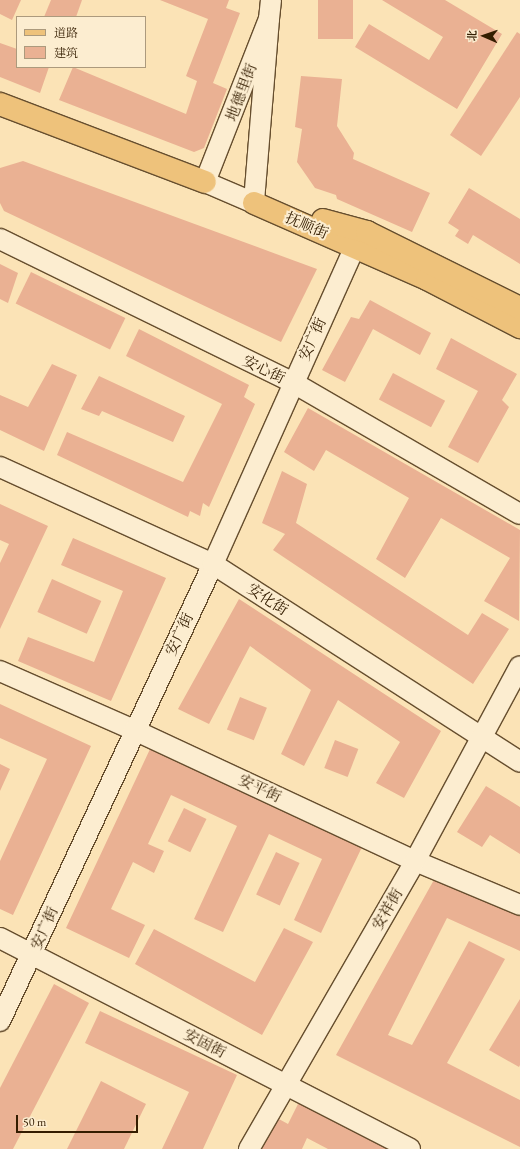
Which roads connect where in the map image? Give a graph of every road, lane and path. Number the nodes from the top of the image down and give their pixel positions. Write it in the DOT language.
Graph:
graph roads {
  1 [pos="270,9"];
  2 [pos="0,104"];
  3 [pos="206,182"];
  4 [pos="254,203"];
  5 [pos="0,239"];
  6 [pos="355,246"];
  7 [pos="422,258"];
  8 [pos="520,293"];
  9 [pos="520,308"];
  10 [pos="520,327"];
  11 [pos="292,382"];
  12 [pos="0,467"];
  13 [pos="520,514"];
  14 [pos="212,564"];
  15 [pos="520,666"];
  16 [pos="0,671"];
  17 [pos="134,730"];
  18 [pos="481,736"];
  19 [pos="520,762"];
  20 [pos="415,861"];
  21 [pos="520,905"];
  22 [pos="0,938"];
  23 [pos="32,954"];
  24 [pos="0,1021"];
  25 [pos="286,1084"];
  26 [pos="249,1149"];
  27 [pos="410,1149"];
  1 -- 3 [label="street, 地德里街"];
  1 -- 4 [label="street"];
  2 -- 3 [label="main road"];
  3 -- 4 [label="street"];
  4 -- 6 [label="main road, 抚顺街"];
  4 -- 7 [label="main road, 抚顺街"];
  5 -- 11 [label="street, 安心街"];
  6 -- 10 [label="main road, 抚顺街"];
  6 -- 11 [label="street, 安广街"];
  7 -- 8 [label="main road, 抚顺街"];
  7 -- 9 [label="main road, 抚顺街"];
  11 -- 13 [label="street, 安心街"];
  11 -- 14 [label="street, 安广街"];
  12 -- 14 [label="street, 安化街"];
  14 -- 17 [label="street, 安广街"];
  14 -- 18 [label="street, 安化街"];
  15 -- 18 [label="street, 安祥街"];
  16 -- 17 [label="street, 安平街"];
  17 -- 20 [label="street, 安平街"];
  17 -- 23 [label="street, 安广街"];
  18 -- 19 [label="street, 安化街"];
  18 -- 20 [label="street, 安祥街"];
  20 -- 21 [label="street, 安平街"];
  20 -- 25 [label="street, 安祥街"];
  22 -- 23 [label="street, 安固街"];
  23 -- 24 [label="street, 安广街"];
  23 -- 25 [label="street, 安固街"];
  25 -- 26 [label="street, 安祥街"];
  25 -- 27 [label="street, 安固街"];
}
